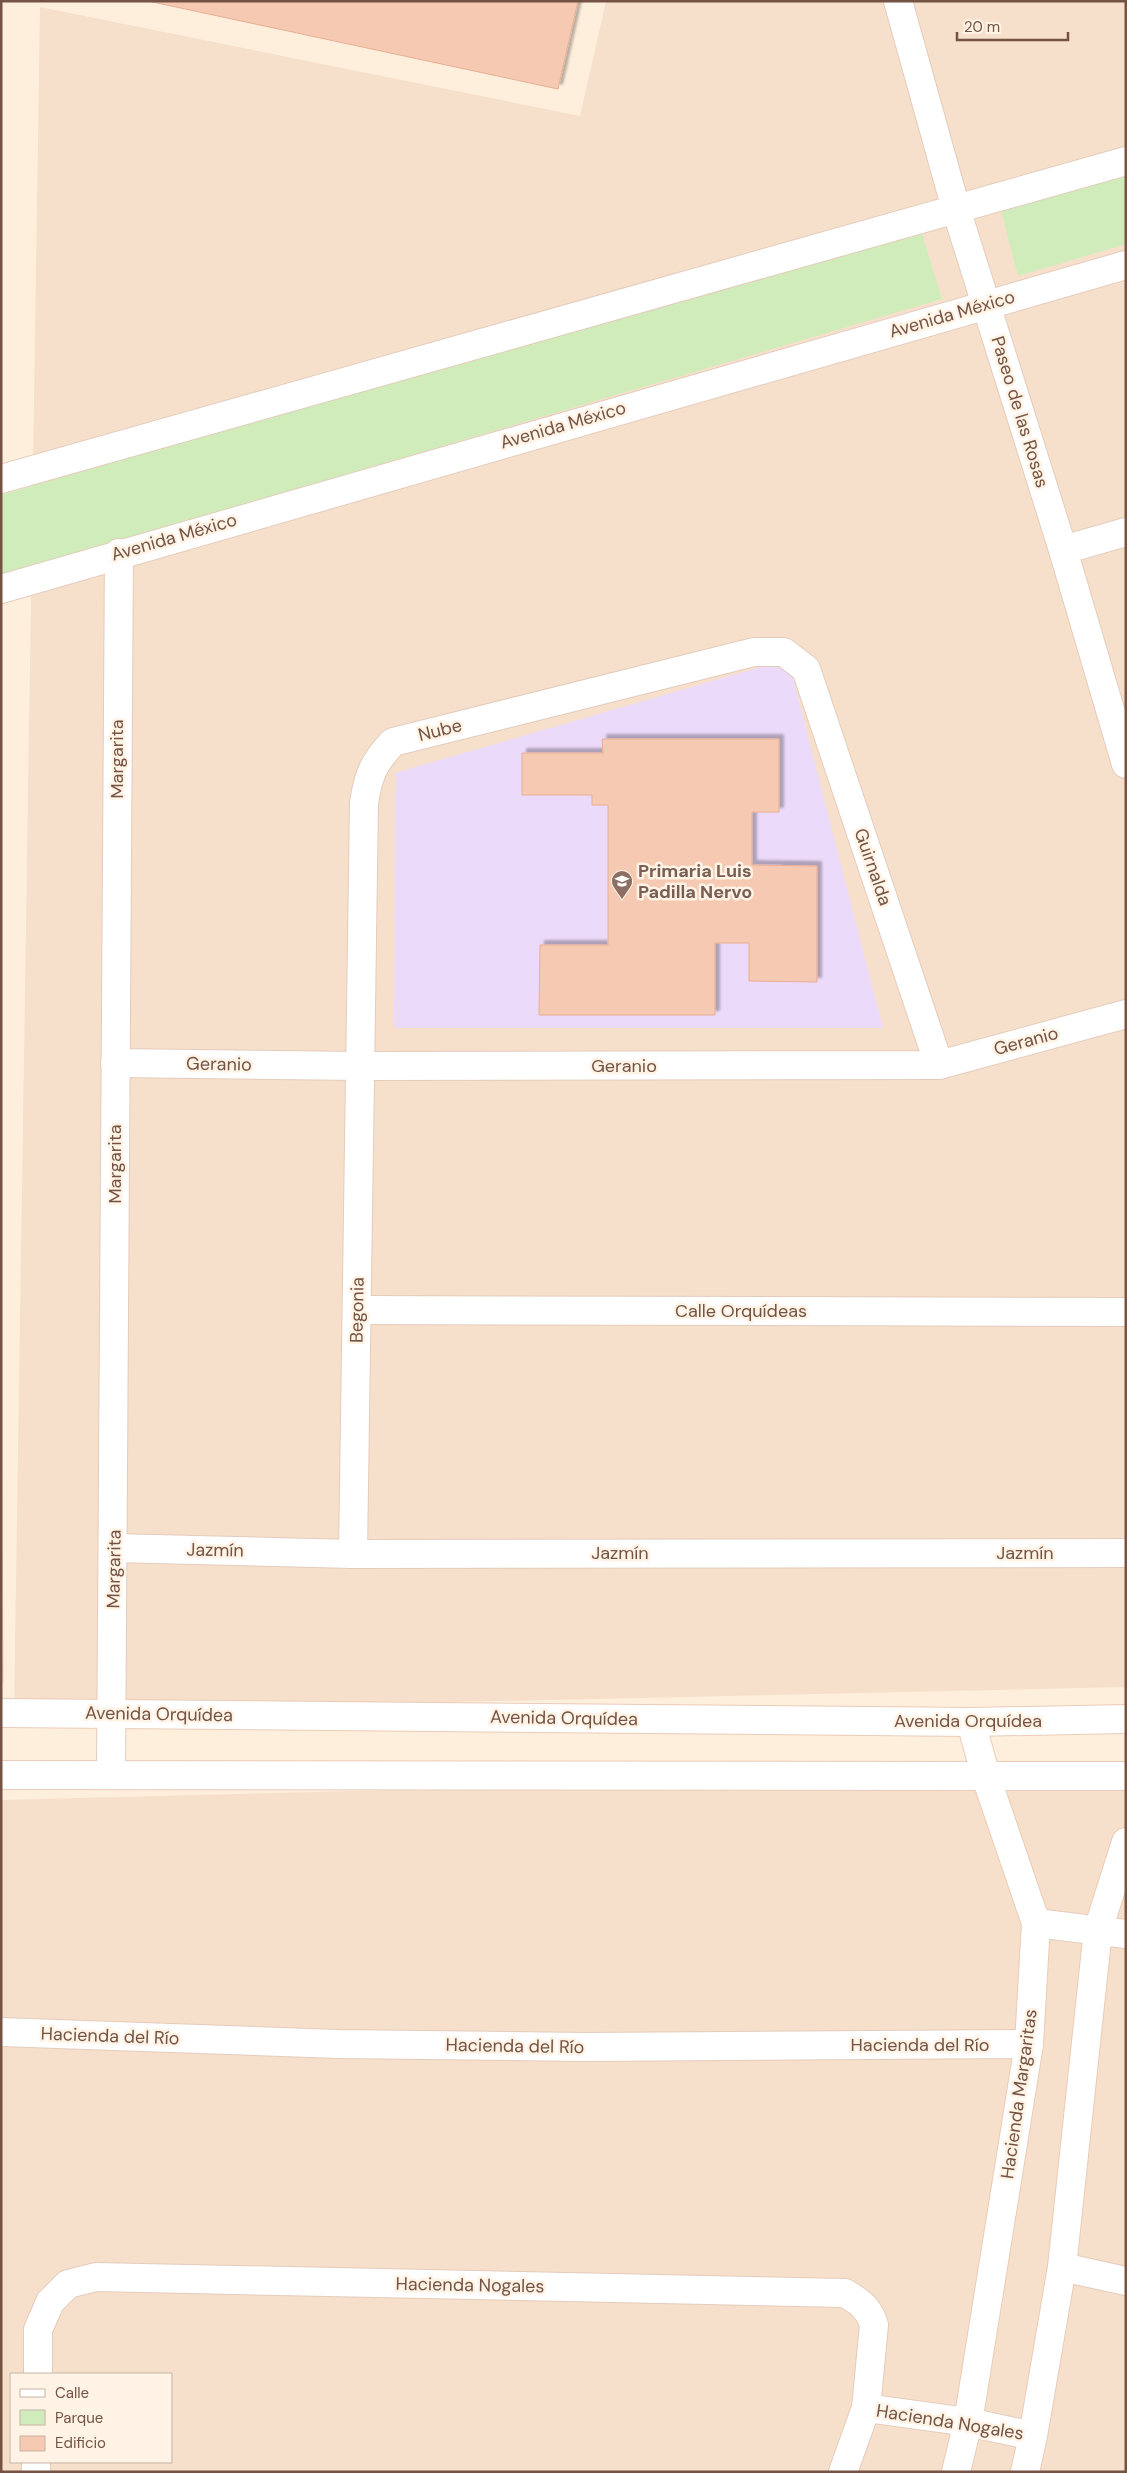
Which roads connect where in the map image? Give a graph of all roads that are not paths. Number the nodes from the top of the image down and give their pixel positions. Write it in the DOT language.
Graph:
graph roads {
  1 [pos="898,1"];
  2 [pos="1126,161"];
  3 [pos="956,209"];
  4 [pos="1126,265"];
  5 [pos="986,304"];
  6 [pos="1,479"];
  7 [pos="1126,532"];
  8 [pos="1063,550"];
  9 [pos="119,553"];
  10 [pos="1,588"];
  11 [pos="806,670"];
  12 [pos="1126,764"];
  13 [pos="1126,1014"];
  14 [pos="115,1063"];
  15 [pos="939,1065"];
  16 [pos="361,1066"];
  17 [pos="357,1310"];
  18 [pos="1126,1312"];
  19 [pos="114,1548"];
  20 [pos="1126,1553"];
  21 [pos="353,1554"];
  22 [pos="1,1713"];
  23 [pos="112,1714"];
  24 [pos="1126,1719"];
  25 [pos="971,1722"];
  26 [pos="111,1774"];
  27 [pos="1,1775"];
  28 [pos="1126,1776"];
  29 [pos="986,1777"];
  30 [pos="1126,1842"];
  31 [pos="1036,1923"];
  32 [pos="1098,1930"];
  33 [pos="1126,1934"];
  34 [pos="1,2032"];
  35 [pos="1029,2044"];
  36 [pos="1062,2267"];
  37 [pos="1126,2281"];
  38 [pos="38,2373"];
  39 [pos="866,2408"];
  40 [pos="968,2422"];
  41 [pos="1033,2436"];
  42 [pos="843,2472"];
  43 [pos="956,2472"];
  44 [pos="1025,2472"];
  1 -- 3 [label="street, Paseo de las Rosas"];
  2 -- 3 [label="street"];
  3 -- 5 [label="street, Paseo de las Rosas"];
  3 -- 6 [label="street"];
  4 -- 5 [label="street, Avenida México"];
  5 -- 8 [label="street, Paseo de las Rosas"];
  5 -- 9 [label="street, Avenida México"];
  7 -- 8 [label="street"];
  8 -- 12 [label="street, Paseo de las Rosas"];
  9 -- 10 [label="street, Avenida México"];
  9 -- 14 [label="street, Margarita"];
  11 -- 15 [label="street, Guirnalda"];
  11 -- 16 [label="street, Nube"];
  13 -- 15 [label="street, Geranio"];
  14 -- 16 [label="street, Geranio"];
  14 -- 19 [label="street, Margarita"];
  15 -- 16 [label="street, Geranio"];
  16 -- 17 [label="street, Begonia"];
  17 -- 18 [label="street, Calle Orquídeas"];
  17 -- 21 [label="street, Begonia"];
  19 -- 21 [label="street, Jazmín"];
  19 -- 23 [label="street, Margarita"];
  20 -- 21 [label="street, Jazmín"];
  22 -- 23 [label="street, Avenida Orquídea"];
  23 -- 25 [label="street, Avenida Orquídea"];
  23 -- 26 [label="street, Margarita"];
  24 -- 25 [label="street, Avenida Orquídea"];
  25 -- 29 [label="street, Hacienda Margaritas"];
  26 -- 27 [label="street"];
  26 -- 29 [label="street"];
  28 -- 29 [label="street"];
  29 -- 31 [label="street, Hacienda Margaritas"];
  30 -- 32 [label="street"];
  31 -- 32 [label="street"];
  31 -- 35 [label="street, Hacienda Margaritas"];
  32 -- 33 [label="street"];
  32 -- 36 [label="street"];
  34 -- 35 [label="street, Hacienda del Río"];
  35 -- 40 [label="street, Hacienda Margaritas"];
  36 -- 37 [label="street"];
  36 -- 41 [label="street"];
  38 -- 39 [label="street, Hacienda Nogales"];
  39 -- 40 [label="street, Hacienda Nogales"];
  39 -- 42 [label="street, Hacienda Nogales"];
  40 -- 41 [label="street, Hacienda Nogales"];
  40 -- 43 [label="street, Hacienda Margaritas"];
  41 -- 44 [label="street"];
}
